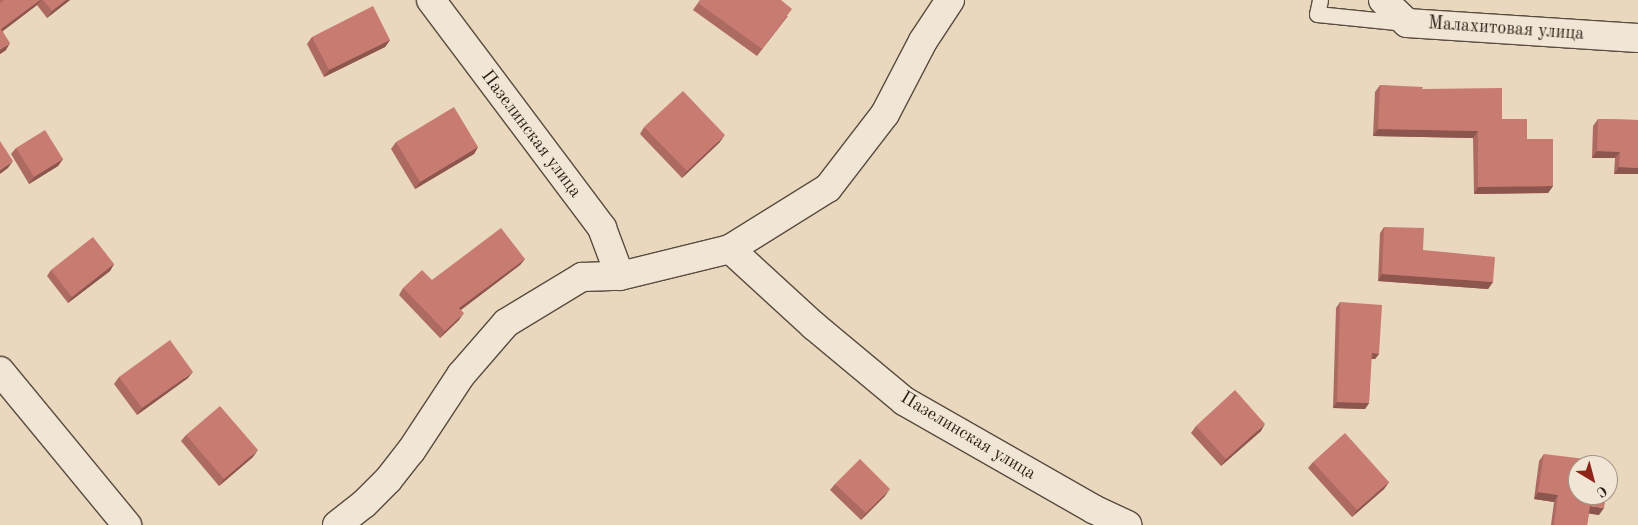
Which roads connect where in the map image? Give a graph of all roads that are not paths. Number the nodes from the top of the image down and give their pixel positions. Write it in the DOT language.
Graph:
graph roads {
  1 [pos="431,0"];
  2 [pos="950,0"];
  3 [pos="1320,0"];
  4 [pos="1383,0"];
  5 [pos="1407,23"];
  6 [pos="1638,38"];
  7 [pos="730,249"];
  8 [pos="620,276"];
  9 [pos="0,372"];
  10 [pos="1088,517"];
  11 [pos="127,525"];
  12 [pos="336,525"];
  13 [pos="1128,525"];
  1 -- 8 [label="street, Пазелинская улица"];
  2 -- 7 [label="street"];
  3 -- 5 [label="lane"];
  4 -- 5 [label="street, Малахитовая улица"];
  5 -- 6 [label="street, Малахитовая улица"];
  7 -- 8 [label="street"];
  7 -- 10 [label="street, Пазелинская улица"];
  8 -- 12 [label="street"];
  9 -- 11 [label="street"];
  10 -- 13 [label="street, Пазелинская улица"];
}
